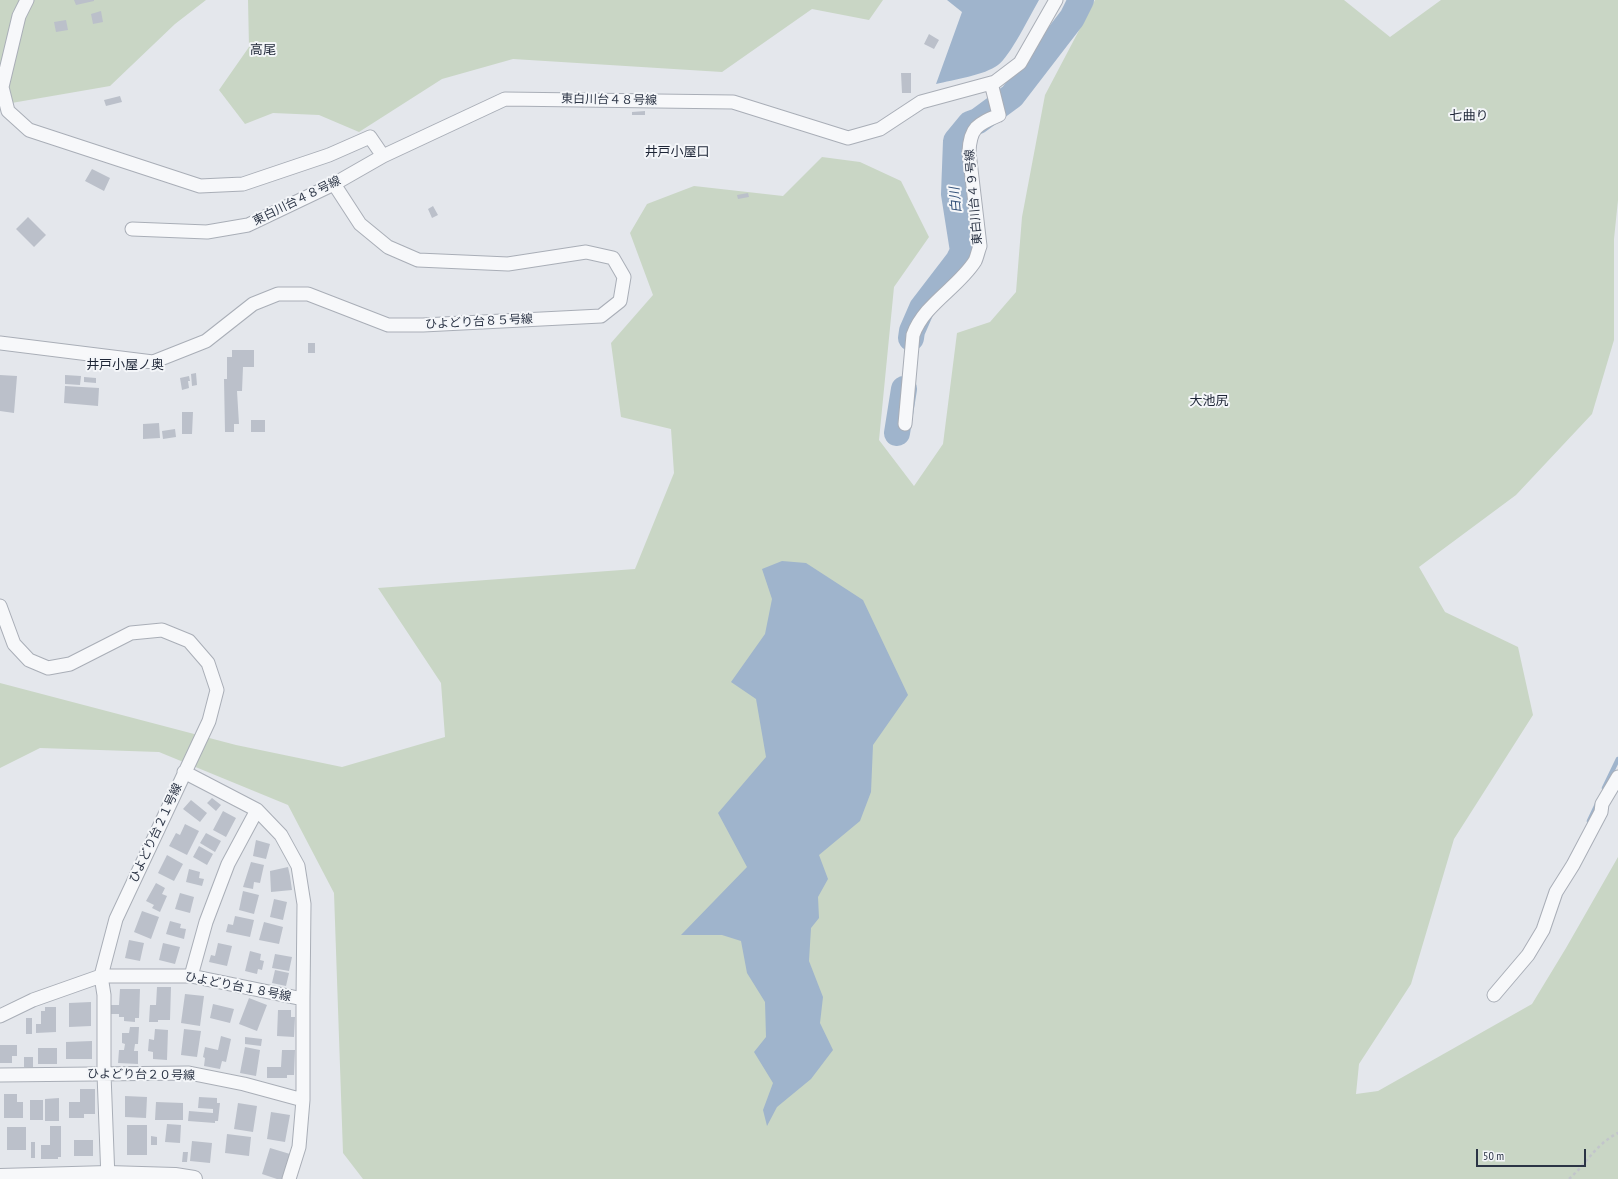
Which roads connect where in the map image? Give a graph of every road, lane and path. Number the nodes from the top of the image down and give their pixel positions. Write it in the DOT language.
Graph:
graph roads {
  1 [pos="27,0"];
  2 [pos="1056,0"];
  3 [pos="991,84"];
  4 [pos="383,156"];
  5 [pos="334,184"];
  6 [pos="132,229"];
  7 [pos="0,343"];
  8 [pos="905,424"];
  9 [pos="0,606"];
  10 [pos="184,772"];
  11 [pos="1618,777"];
  12 [pos="257,810"];
  13 [pos="101,976"];
  14 [pos="191,976"];
  15 [pos="1494,995"];
  16 [pos="303,1000"];
  17 [pos="0,1016"];
  18 [pos="104,1074"];
  19 [pos="0,1075"];
  20 [pos="303,1100"];
  21 [pos="1618,1133"];
  22 [pos="0,1177"];
  23 [pos="108,1177"];
  24 [pos="194,1179"];
  25 [pos="289,1179"];
  26 [pos="1569,1179"];
  1 -- 4 [label="street"];
  2 -- 3 [label="street, 東白川台４８号線"];
  3 -- 4 [label="street, 東白川台４８号線"];
  3 -- 8 [label="street, 東白川台４９号線"];
  4 -- 5 [label="street, 東白川台４８号線"];
  5 -- 6 [label="street, 東白川台４８号線"];
  5 -- 7 [label="street, ひよどり台８５号線"];
  9 -- 10 [label="street"];
  10 -- 12 [label="street, ひよどり台２１号線"];
  10 -- 13 [label="street, ひよどり台２１号線"];
  11 -- 15 [label="street"];
  12 -- 14 [label="street"];
  12 -- 16 [label="street, ひよどり台２１号線"];
  13 -- 14 [label="street, ひよどり台１８号線"];
  13 -- 17 [label="street, ひよどり台１８号線"];
  13 -- 18 [label="street, ひよどり台２１号線"];
  14 -- 16 [label="street, ひよどり台１８号線"];
  16 -- 20 [label="street, ひよどり台１８号線"];
  18 -- 19 [label="street, ひよどり台２０号線"];
  18 -- 20 [label="street, ひよどり台２０号線"];
  18 -- 23 [label="street, ひよどり台２１号線"];
  20 -- 25 [label="street, ひよどり台１８号線"];
  21 -- 26 [label="path"];
  22 -- 23 [label="street"];
  23 -- 24 [label="street"];
}
